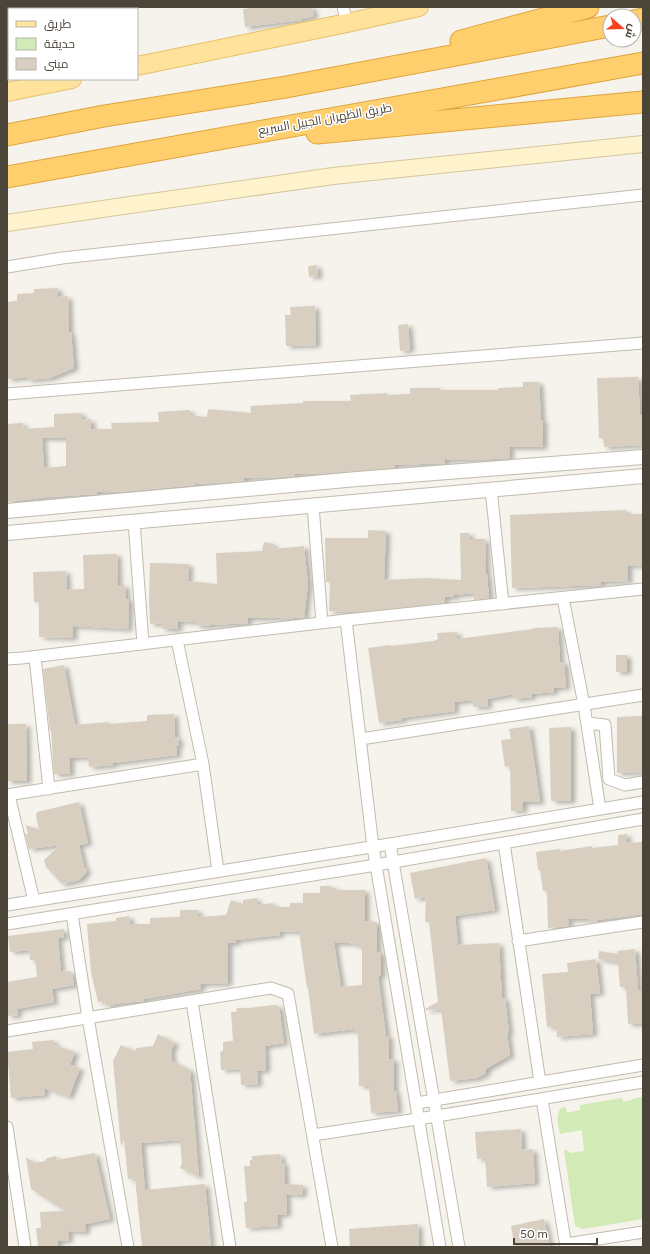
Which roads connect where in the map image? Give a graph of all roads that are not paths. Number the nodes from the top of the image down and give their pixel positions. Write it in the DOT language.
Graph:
graph roads {
  1 [pos="419,7"];
  2 [pos="588,7"];
  3 [pos="345,15"];
  4 [pos="602,28"];
  5 [pos="643,63"];
  6 [pos="138,66"];
  7 [pos="67,80"];
  8 [pos="286,87"];
  9 [pos="7,92"];
  10 [pos="643,102"];
  11 [pos="7,135"];
  12 [pos="643,144"];
  13 [pos="177,146"];
  14 [pos="7,177"];
  15 [pos="643,195"];
  16 [pos="7,224"];
  17 [pos="7,267"];
  18 [pos="643,343"];
  19 [pos="7,394"];
  20 [pos="643,457"];
  21 [pos="643,476"];
  22 [pos="491,489"];
  23 [pos="313,505"];
  24 [pos="7,511"];
  25 [pos="134,521"];
  26 [pos="7,533"];
  27 [pos="643,589"];
  28 [pos="563,598"];
  29 [pos="503,604"];
  30 [pos="346,620"];
  31 [pos="322,623"];
  32 [pos="177,640"];
  33 [pos="143,644"];
  34 [pos="35,657"];
  35 [pos="7,659"];
  36 [pos="643,695"];
  37 [pos="584,705"];
  38 [pos="587,723"];
  39 [pos="361,739"];
  40 [pos="203,764"];
  41 [pos="643,782"];
  42 [pos="49,789"];
  43 [pos="8,795"];
  44 [pos="643,802"];
  45 [pos="600,810"];
  46 [pos="643,819"];
  47 [pos="504,843"];
  48 [pos="390,844"];
  49 [pos="373,847"];
  50 [pos="392,862"];
  51 [pos="376,865"];
  52 [pos="218,871"];
  53 [pos="34,901"];
  54 [pos="7,905"];
  55 [pos="72,914"];
  56 [pos="643,922"];
  57 [pos="7,924"];
  58 [pos="518,941"];
  59 [pos="192,1001"];
  60 [pos="88,1018"];
  61 [pos="7,1031"];
  62 [pos="643,1065"];
  63 [pos="540,1082"];
  64 [pos="643,1082"];
  65 [pos="542,1099"];
  66 [pos="434,1100"];
  67 [pos="417,1103"];
  68 [pos="437,1116"];
  69 [pos="420,1118"];
  70 [pos="7,1127"];
  71 [pos="313,1135"];
  72 [pos="643,1232"];
  73 [pos="566,1246"];
  74 [pos="25,1247"];
  75 [pos="128,1247"];
  76 [pos="230,1247"];
  77 [pos="332,1247"];
  78 [pos="440,1247"];
  79 [pos="459,1247"];
  1 -- 3 [label="main road"];
  2 -- 8 [label="highway"];
  3 -- 6 [label="main road"];
  4 -- 8 [label="highway"];
  5 -- 13 [label="highway, طريق الظهران الجبيل السريع"];
  7 -- 9 [label="main road"];
  8 -- 11 [label="highway"];
  10 -- 13 [label="highway"];
  12 -- 16 [label="main road"];
  13 -- 14 [label="highway, طريق الظهران الجبيل السريع"];
  15 -- 17 [label="street"];
  18 -- 19 [label="street"];
  20 -- 24 [label="street"];
  21 -- 22 [label="street"];
  22 -- 23 [label="street"];
  22 -- 29 [label="street"];
  23 -- 25 [label="street"];
  23 -- 31 [label="street"];
  25 -- 26 [label="street"];
  25 -- 33 [label="street"];
  27 -- 28 [label="street"];
  28 -- 29 [label="street"];
  28 -- 37 [label="street"];
  29 -- 30 [label="street"];
  30 -- 31 [label="street"];
  30 -- 39 [label="street"];
  31 -- 32 [label="street"];
  32 -- 33 [label="street"];
  32 -- 40 [label="street"];
  33 -- 34 [label="street"];
  34 -- 35 [label="street"];
  34 -- 42 [label="street"];
  36 -- 37 [label="street"];
  37 -- 38 [label="street"];
  37 -- 39 [label="street"];
  38 -- 41 [label="street"];
  38 -- 45 [label="street"];
  39 -- 49 [label="street"];
  40 -- 42 [label="street"];
  40 -- 52 [label="street"];
  42 -- 43 [label="street"];
  43 -- 53 [label="street"];
  44 -- 45 [label="street"];
  45 -- 48 [label="street"];
  46 -- 47 [label="street"];
  47 -- 50 [label="street"];
  47 -- 58 [label="street"];
  48 -- 49 [label="street"];
  48 -- 50 [label="street"];
  49 -- 51 [label="street"];
  49 -- 52 [label="street"];
  50 -- 51 [label="street"];
  50 -- 66 [label="street"];
  51 -- 55 [label="street"];
  51 -- 67 [label="street"];
  52 -- 53 [label="street"];
  53 -- 54 [label="street"];
  55 -- 57 [label="street"];
  55 -- 60 [label="street"];
  56 -- 58 [label="street"];
  58 -- 63 [label="street"];
  59 -- 60 [label="street"];
  59 -- 71 [label="street"];
  59 -- 76 [label="street"];
  60 -- 61 [label="street"];
  60 -- 75 [label="street"];
  62 -- 63 [label="street"];
  63 -- 66 [label="street"];
  64 -- 65 [label="street"];
  65 -- 68 [label="street"];
  65 -- 73 [label="street"];
  66 -- 67 [label="street"];
  66 -- 68 [label="street"];
  67 -- 69 [label="street"];
  68 -- 69 [label="street"];
  68 -- 79 [label="street"];
  69 -- 71 [label="street"];
  69 -- 78 [label="street"];
  70 -- 74 [label="street"];
  71 -- 77 [label="street"];
  72 -- 73 [label="street"];
}
